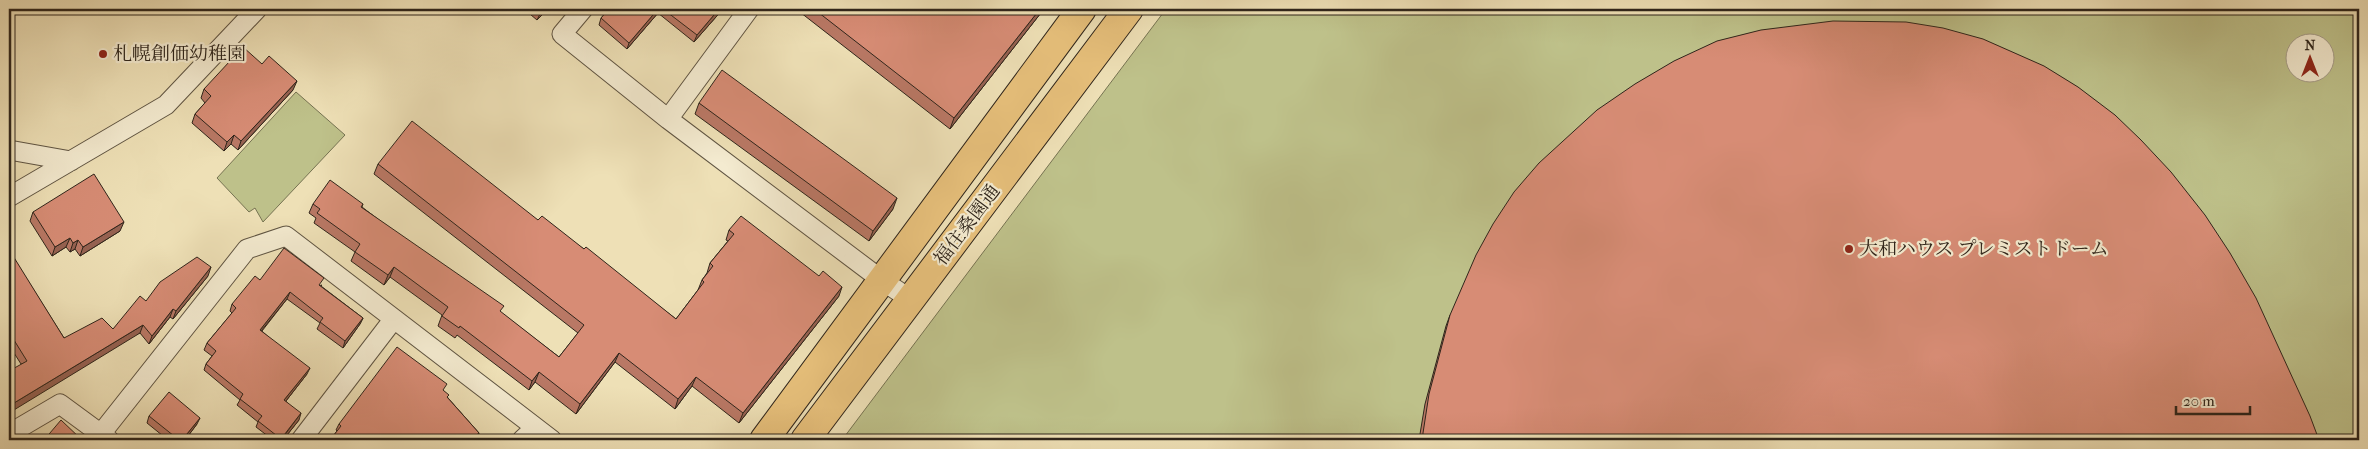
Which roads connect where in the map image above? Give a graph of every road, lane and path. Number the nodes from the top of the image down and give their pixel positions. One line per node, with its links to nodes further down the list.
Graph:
1 (583, 9): 6 (street)
2 (749, 9): 6 (street)
3 (1082, 9): 10 (main road, 福住桑園通)
4 (1129, 9): 11 (main road, 福住桑園通)
5 (251, 12): 8 (street)
6 (668, 119): 10 (street)
7 (9, 150): 8 (street)
8 (71, 161): 9 (street)
9 (9, 197)
10 (883, 281): 11 (street); 18 (main road, 福住桑園通)
11 (910, 299): 19 (main road, 福住桑園通)
12 (393, 320): 14 (street); 15 (street); 16 (street)
13 (9, 434): 15 (street)
14 (528, 434): 17 (street)
15 (102, 438)
16 (301, 440)
17 (552, 440)
18 (764, 440)
19 (805, 440)

